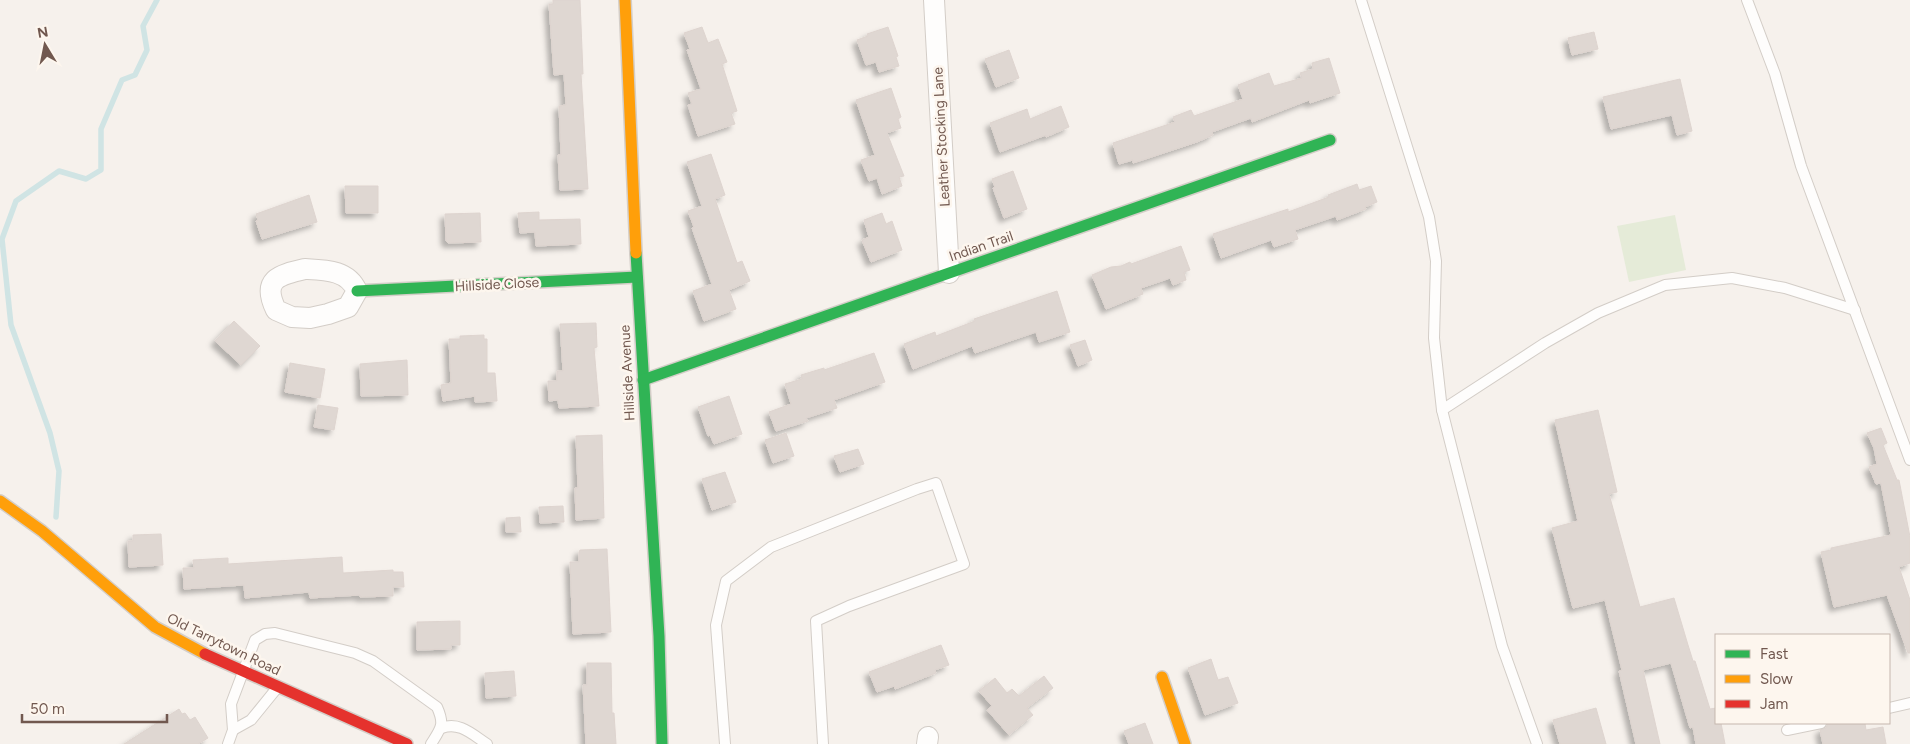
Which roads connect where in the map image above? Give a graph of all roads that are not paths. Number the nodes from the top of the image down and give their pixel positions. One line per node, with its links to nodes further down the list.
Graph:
1 (625, 0): 7 (street, Hillside Avenue)
2 (934, 0): 6 (street, Leather Stocking Lane)
3 (1361, 0): 11 (lane)
4 (1747, 0): 9 (lane)
5 (1330, 140): 6 (street, Indian Trail)
6 (949, 273): 10 (street, Indian Trail)
7 (637, 277): 8 (street, Hillside Close); 10 (street, Hillside Avenue)
8 (358, 291)
9 (1855, 310): 11 (lane); 12 (lane)
10 (643, 380): 27 (street, Hillside Avenue)
11 (1442, 410): 31 (lane)
12 (1910, 460)
13 (0, 501): 14 (street, Old Tarrytown Road)
14 (243, 670): 16 (street, Old Tarrytown Road); 20 (lane); 21 (lane)
15 (1162, 677): 30 (street)
16 (278, 687): 21 (lane); 24 (street, Old Tarrytown Road)
17 (1910, 703): 18 (lane)
18 (1890, 708)
19 (1816, 724): 22 (lane)
20 (442, 728): 25 (lane); 26 (lane)
21 (233, 730): 23 (lane)
22 (1787, 730)
23 (228, 744)
24 (407, 744)
25 (432, 744)
26 (487, 744)
27 (662, 744)
28 (725, 744): 29 (lane)
29 (823, 744)
30 (1185, 744)
31 (1537, 744)

